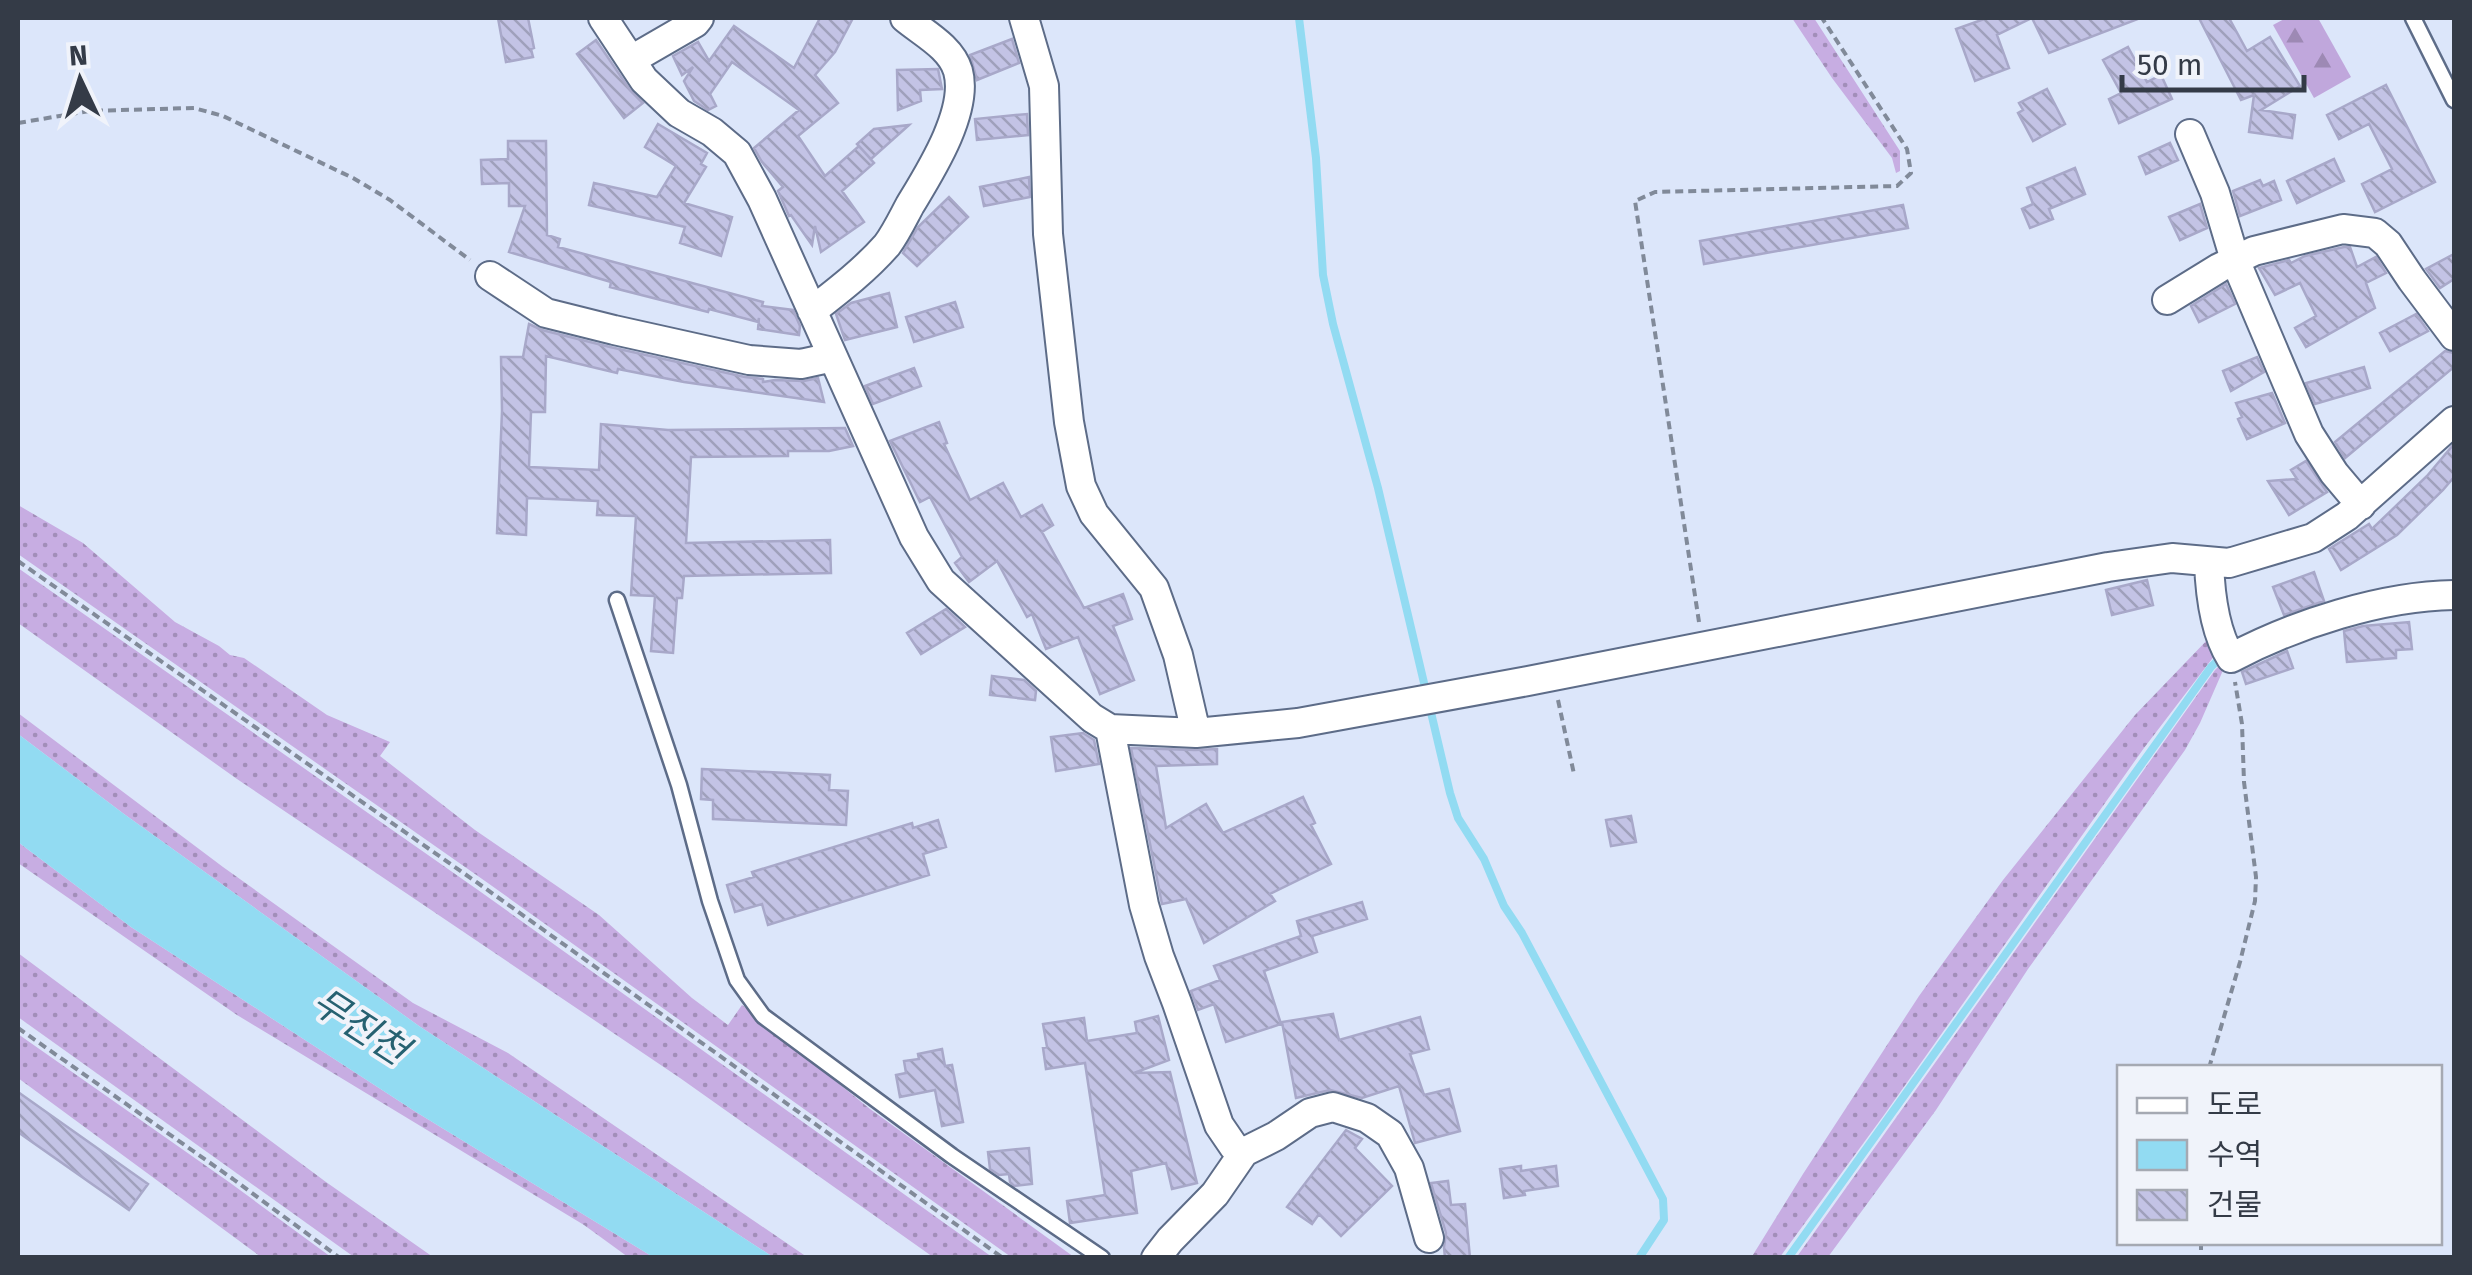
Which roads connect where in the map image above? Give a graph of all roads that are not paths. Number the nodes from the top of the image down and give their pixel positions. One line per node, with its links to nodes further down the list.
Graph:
1 (603, 18): 6 (street)
2 (699, 18): 6 (street)
3 (905, 18): 12 (street)
4 (1024, 18): 21 (street)
5 (2414, 18): 7 (lane)
6 (631, 60): 12 (street)
7 (2454, 100)
8 (2190, 134): 9 (street)
9 (2235, 260): 11 (street); 13 (street); 16 (street)
10 (490, 276): 14 (street)
11 (2166, 300)
12 (812, 310): 14 (street)
13 (2454, 336)
14 (832, 357): 20 (street)
15 (2454, 421): 16 (street)
16 (2360, 505): 17 (street)
17 (2209, 562): 18 (street); 21 (street)
18 (2454, 595)
19 (617, 600): 24 (lane)
20 (1110, 729): 21 (street); 22 (street)
21 (1196, 733)
22 (1244, 1152): 23 (street); 25 (street)
23 (1429, 1238)
24 (1102, 1258)
25 (1156, 1258)

